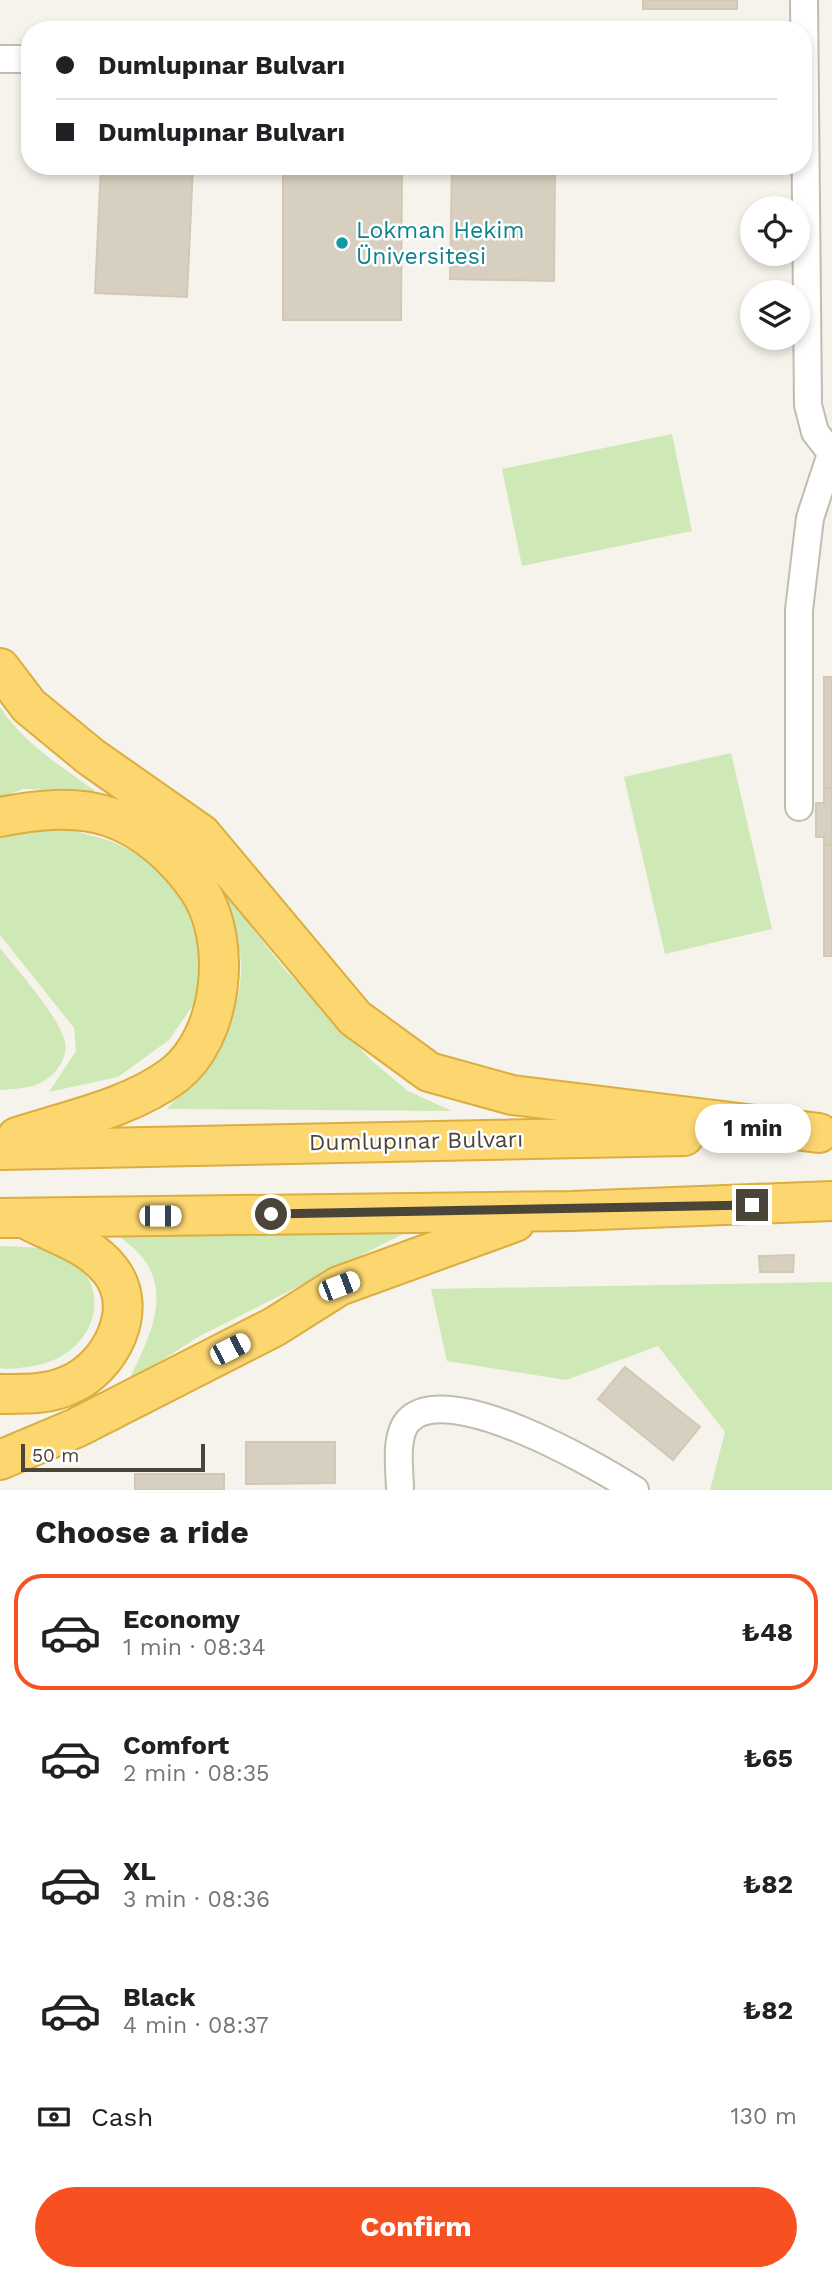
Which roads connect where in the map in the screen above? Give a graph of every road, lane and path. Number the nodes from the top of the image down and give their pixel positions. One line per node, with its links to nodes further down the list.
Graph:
1 (804, 0): 2 (street)
2 (804, 21)
3 (21, 59): 4 (street)
4 (0, 60)
5 (805, 175): 6 (street)
6 (832, 454): 8 (street)
7 (0, 668): 10 (highway)
8 (799, 807)
9 (0, 817): 11 (highway)
10 (826, 1133): 12 (highway, Dumlupınar Bulvarı)
11 (0, 1142)
12 (0, 1150)
13 (832, 1201): 14 (highway)
14 (547, 1211): 15 (highway); 17 (highway)
15 (11, 1217): 16 (highway)
16 (0, 1394)
17 (0, 1460)
18 (400, 1490): 19 (street)
19 (635, 1490)

